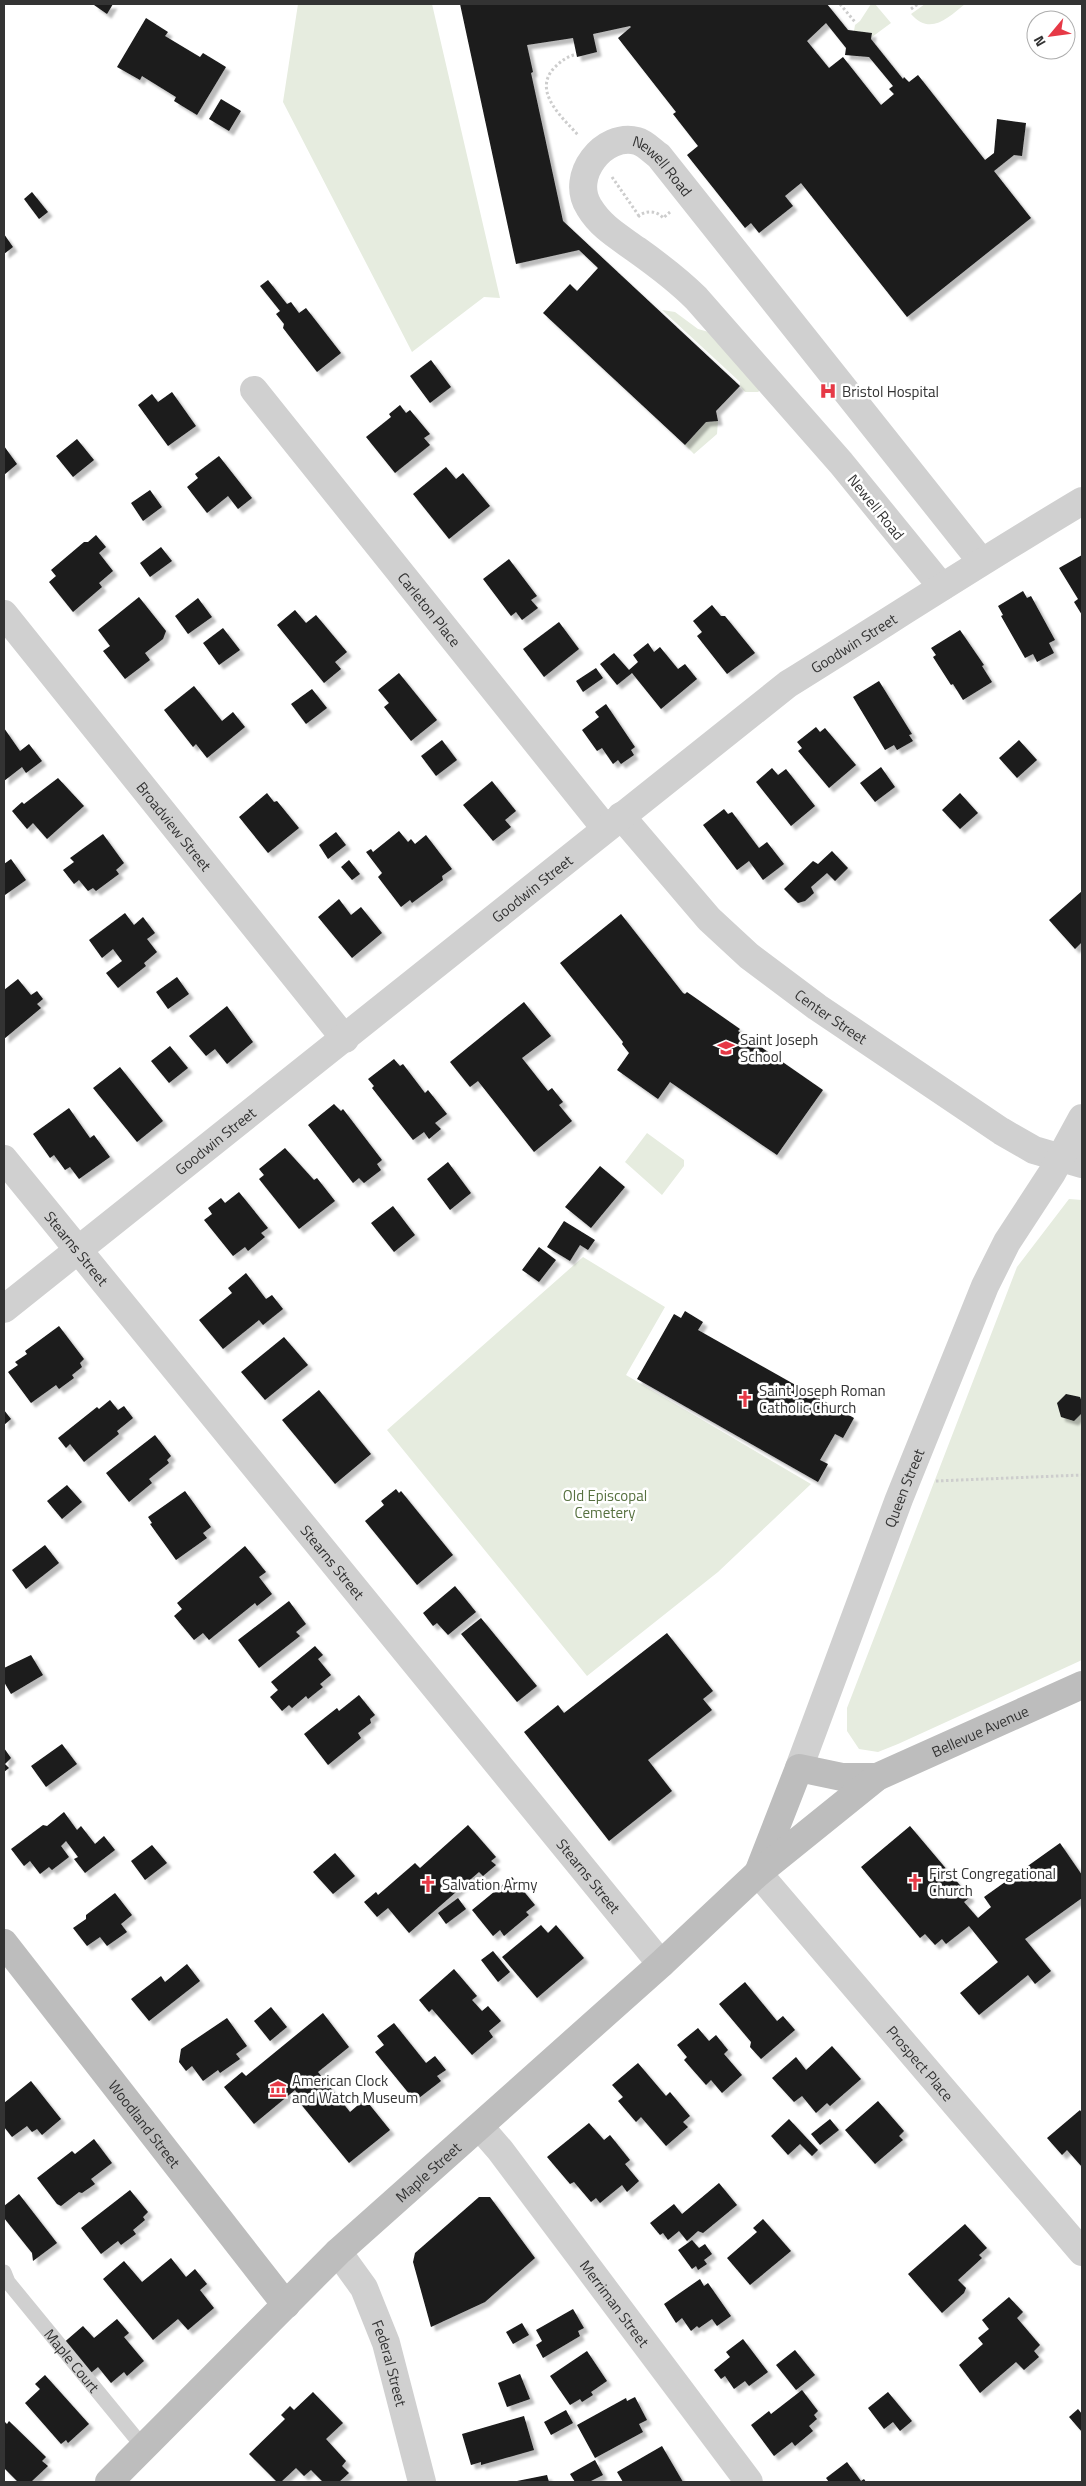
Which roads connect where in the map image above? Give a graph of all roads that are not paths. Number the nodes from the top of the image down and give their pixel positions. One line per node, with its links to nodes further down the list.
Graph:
1 (254, 390): 6 (street, Carleton Place)
2 (1082, 501): 3 (street, Goodwin Street)
3 (981, 561): 4 (street, Goodwin Street); 4 (street, Newell Road)
4 (942, 587): 6 (street, Goodwin Street)
5 (4, 614): 7 (street, Broadview Street)
6 (613, 822): 7 (street, Goodwin Street); 10 (street, Center Street)
7 (345, 1039): 11 (street, Goodwin Street)
8 (1082, 1118): 10 (street, Queen Street)
9 (4, 1159): 11 (street, Stearns Street)
10 (1071, 1161): 14 (street, Queen Street)
11 (79, 1250): 12 (street, Goodwin Street); 18 (street, Stearns Street)
12 (4, 1309)
13 (1082, 1684): 15 (street, Bellevue Avenue)
14 (799, 1768): 15 (street, Bellevue Avenue); 16 (street, Queen Street)
15 (877, 1777): 16 (street, Bellevue Avenue)
16 (758, 1874): 18 (street, Maple Street); 21 (street, Prospect Place)
17 (4, 1942): 23 (street, Woodland Street)
18 (661, 1964): 19 (street, Maple Street)
19 (480, 2127): 20 (street, Maple Street); 27 (street, Merriman Street)
20 (338, 2252): 23 (street, Maple Street); 26 (street, Federal Street)
21 (1082, 2252)
22 (4, 2272): 24 (lane, Maple Court)
23 (286, 2305): 24 (street, Maple Street)
24 (144, 2448): 25 (street, Maple Street)
25 (109, 2482)
26 (422, 2482)
27 (749, 2482)

